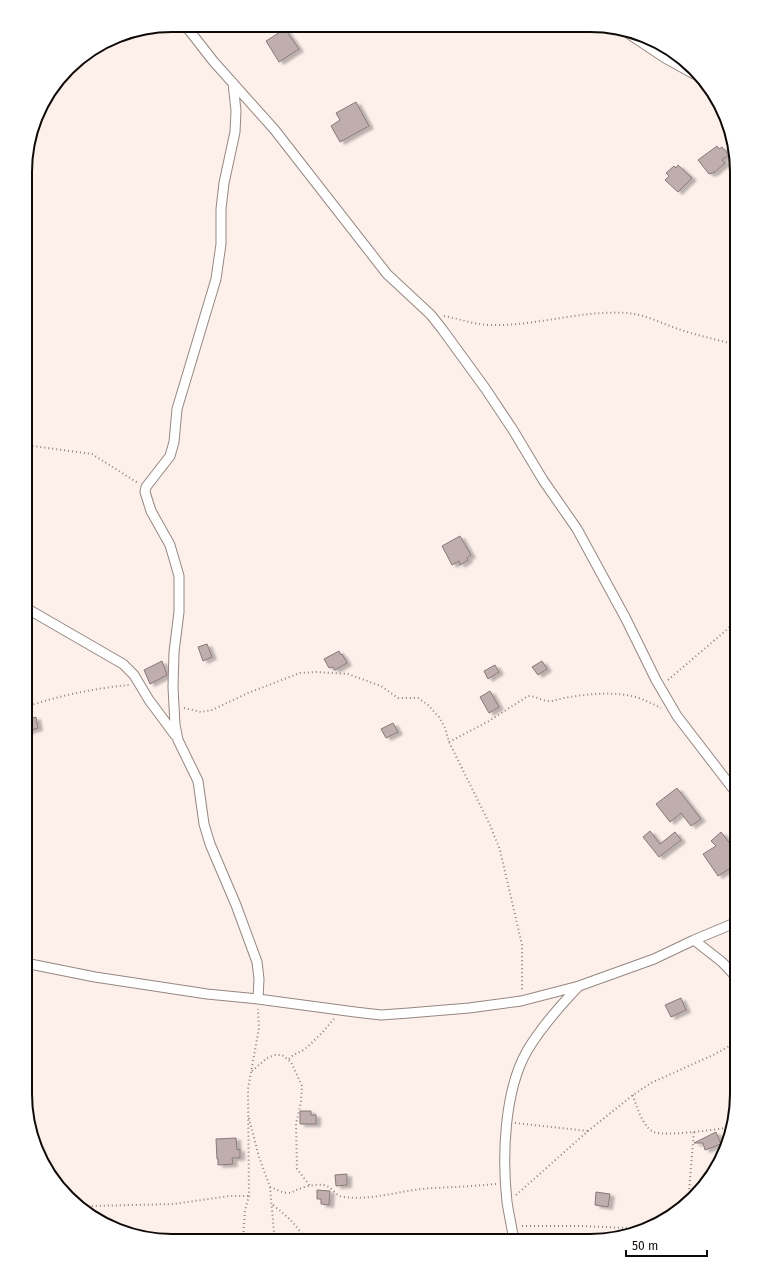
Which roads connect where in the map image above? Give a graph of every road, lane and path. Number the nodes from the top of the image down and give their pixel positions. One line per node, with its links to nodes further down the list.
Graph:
1 (190, 32): 4 (street)
2 (641, 42): 3 (street)
3 (683, 68)
4 (233, 83): 5 (street); 8 (street)
5 (431, 315): 6 (path); 12 (street)
6 (730, 343)
7 (32, 447): 8 (path)
8 (146, 487): 13 (street)
9 (32, 611): 11 (street)
10 (730, 627): 12 (path)
11 (140, 684): 14 (path); 16 (street)
12 (660, 688): 15 (street)
13 (174, 704): 16 (street); 17 (path)
14 (32, 705)
15 (677, 716): 17 (path); 18 (street)
16 (178, 740): 24 (street)
17 (448, 742): 25 (path)
18 (730, 786)
19 (730, 925): 20 (street)
20 (694, 940): 22 (street); 23 (street)
21 (32, 964): 24 (street)
22 (730, 971)
23 (579, 986): 25 (street); 32 (street)
24 (258, 999): 26 (street); 29 (path)
25 (521, 1001): 26 (street)
26 (341, 1011): 28 (path)
27 (730, 1046): 30 (path)
28 (289, 1059): 29 (path); 37 (path)
29 (251, 1071): 31 (path)
30 (632, 1095): 34 (path); 35 (path)
31 (248, 1115): 38 (path); 40 (path)
32 (506, 1122): 35 (path); 36 (street)
33 (725, 1129): 34 (path)
34 (694, 1131): 39 (path)
35 (588, 1132): 41 (path)
36 (506, 1181): 37 (path); 41 (street)
37 (310, 1186): 38 (path)
38 (270, 1187): 42 (path)
39 (689, 1192)
40 (249, 1196): 43 (path); 46 (path)
41 (507, 1202): 44 (street)
42 (273, 1205): 47 (path); 48 (path)
43 (89, 1206)
44 (512, 1227): 45 (path); 49 (street)
45 (629, 1228)
46 (243, 1234)
47 (275, 1234)
48 (302, 1234)
49 (513, 1234)

